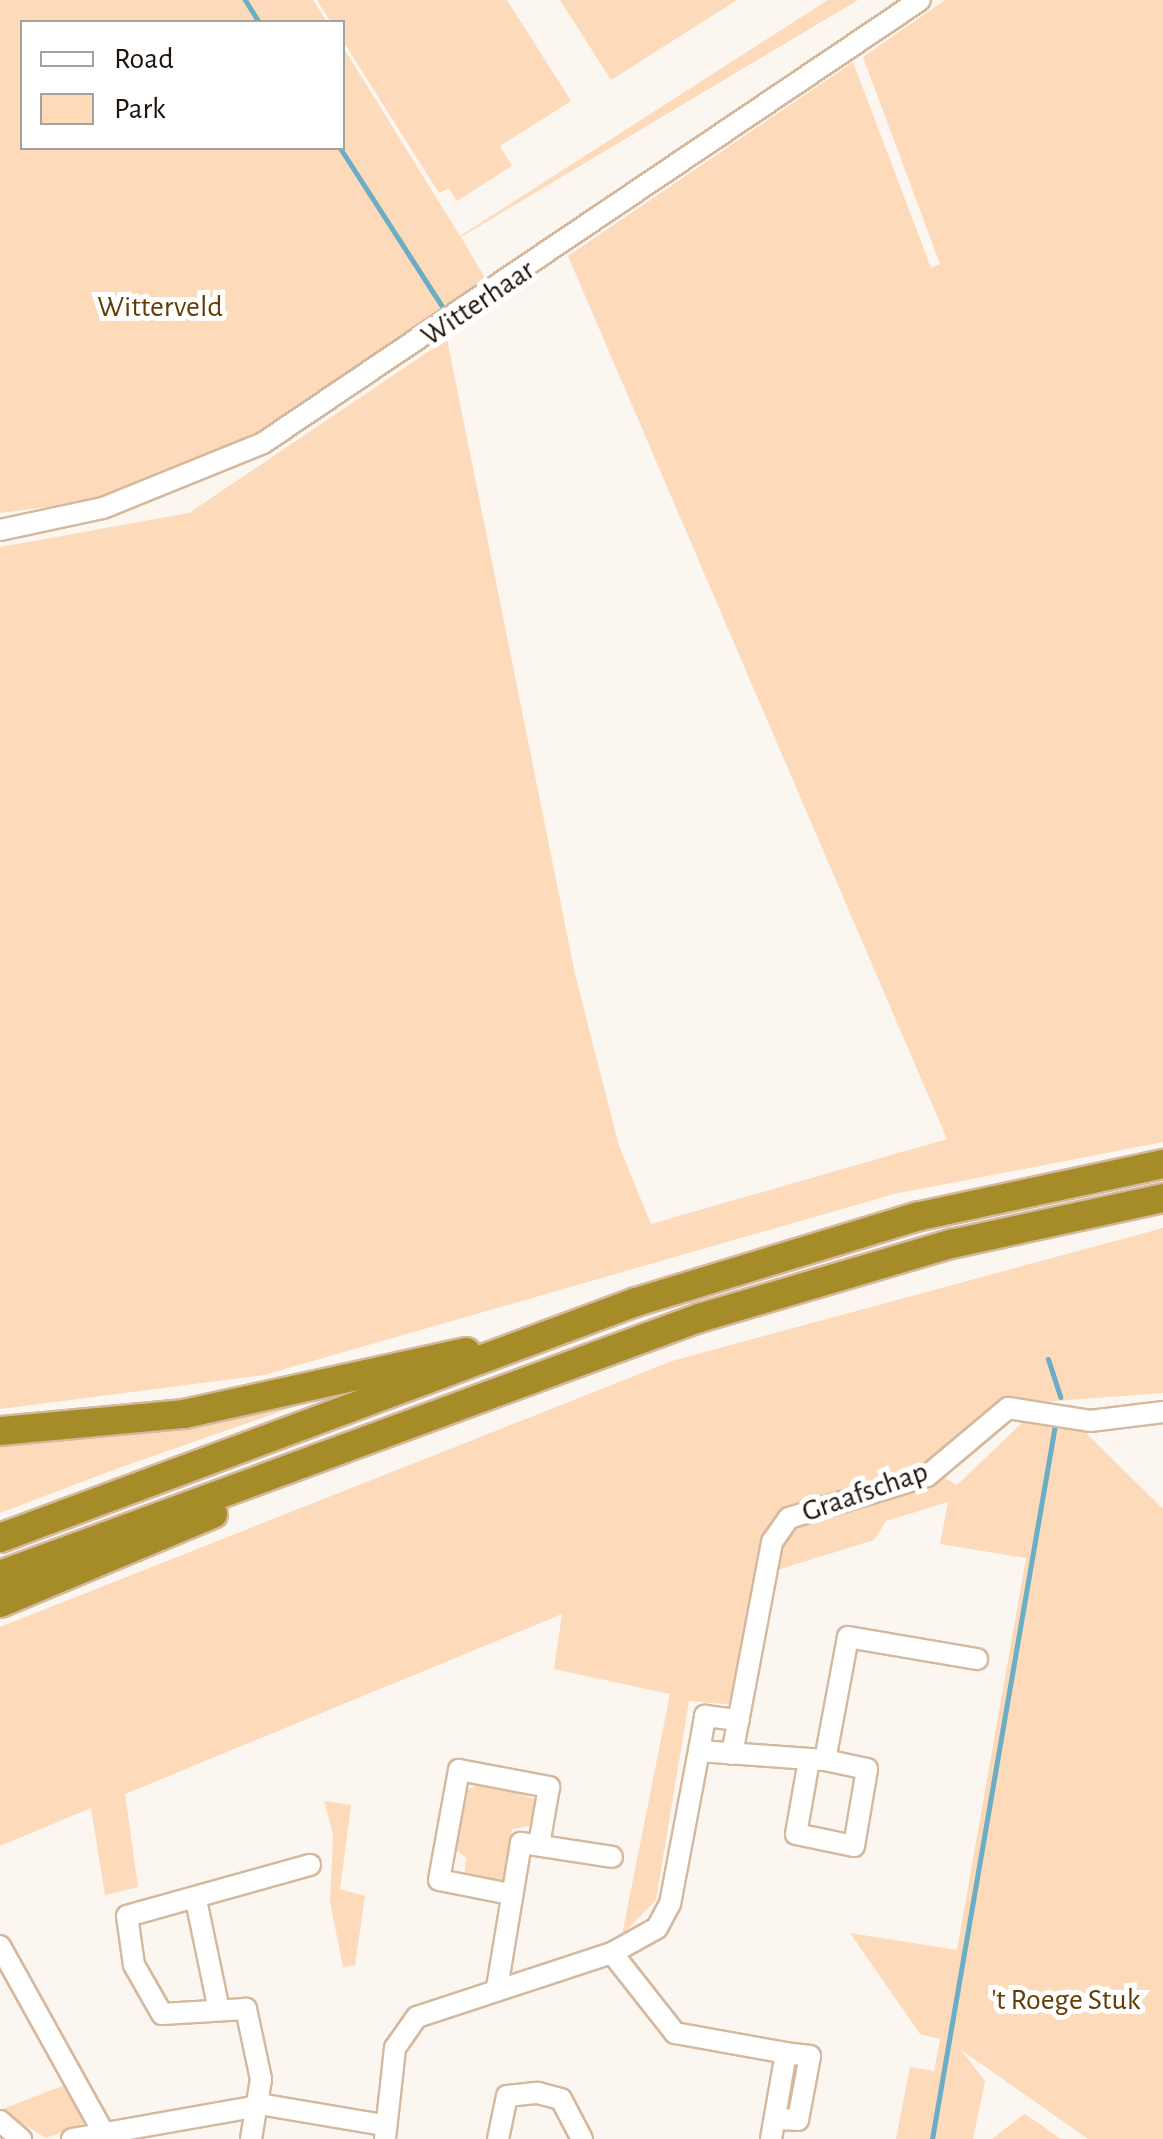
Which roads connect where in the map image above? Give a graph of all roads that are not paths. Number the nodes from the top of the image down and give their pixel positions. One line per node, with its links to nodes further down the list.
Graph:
1 (920, 0): 2 (street, Witterhaar)
2 (0, 530)
3 (1163, 1164): 5 (highway)
4 (1163, 1198): 7 (highway)
5 (514, 1346): 8 (highway); 9 (highway)
6 (1163, 1412): 13 (street, Graafschap)
7 (428, 1415): 10 (highway); 11 (highway)
8 (0, 1432)
9 (0, 1538)
10 (0, 1576)
11 (0, 1604)
12 (977, 1660): 15 (street)
13 (739, 1720): 14 (street); 15 (street, Graafschap)
14 (698, 1751): 15 (street); 22 (street)
15 (732, 1754)
16 (539, 1844): 17 (street); 19 (street); 19 (street)
17 (612, 1857)
18 (310, 1865): 20 (street)
19 (510, 1894): 23 (street)
20 (196, 1900): 24 (street); 24 (street)
21 (0, 1946): 28 (street)
22 (612, 1952): 23 (street); 27 (street)
23 (497, 1988): 29 (street)
24 (218, 2004): 25 (street)
25 (258, 2106): 28 (street); 29 (street); 32 (street)
26 (0, 2121): 30 (street)
27 (772, 2129)
28 (102, 2130): 31 (street)
29 (384, 2132)
30 (22, 2139)
31 (72, 2139)
32 (251, 2139)
33 (498, 2139): 34 (street)
34 (582, 2139)

